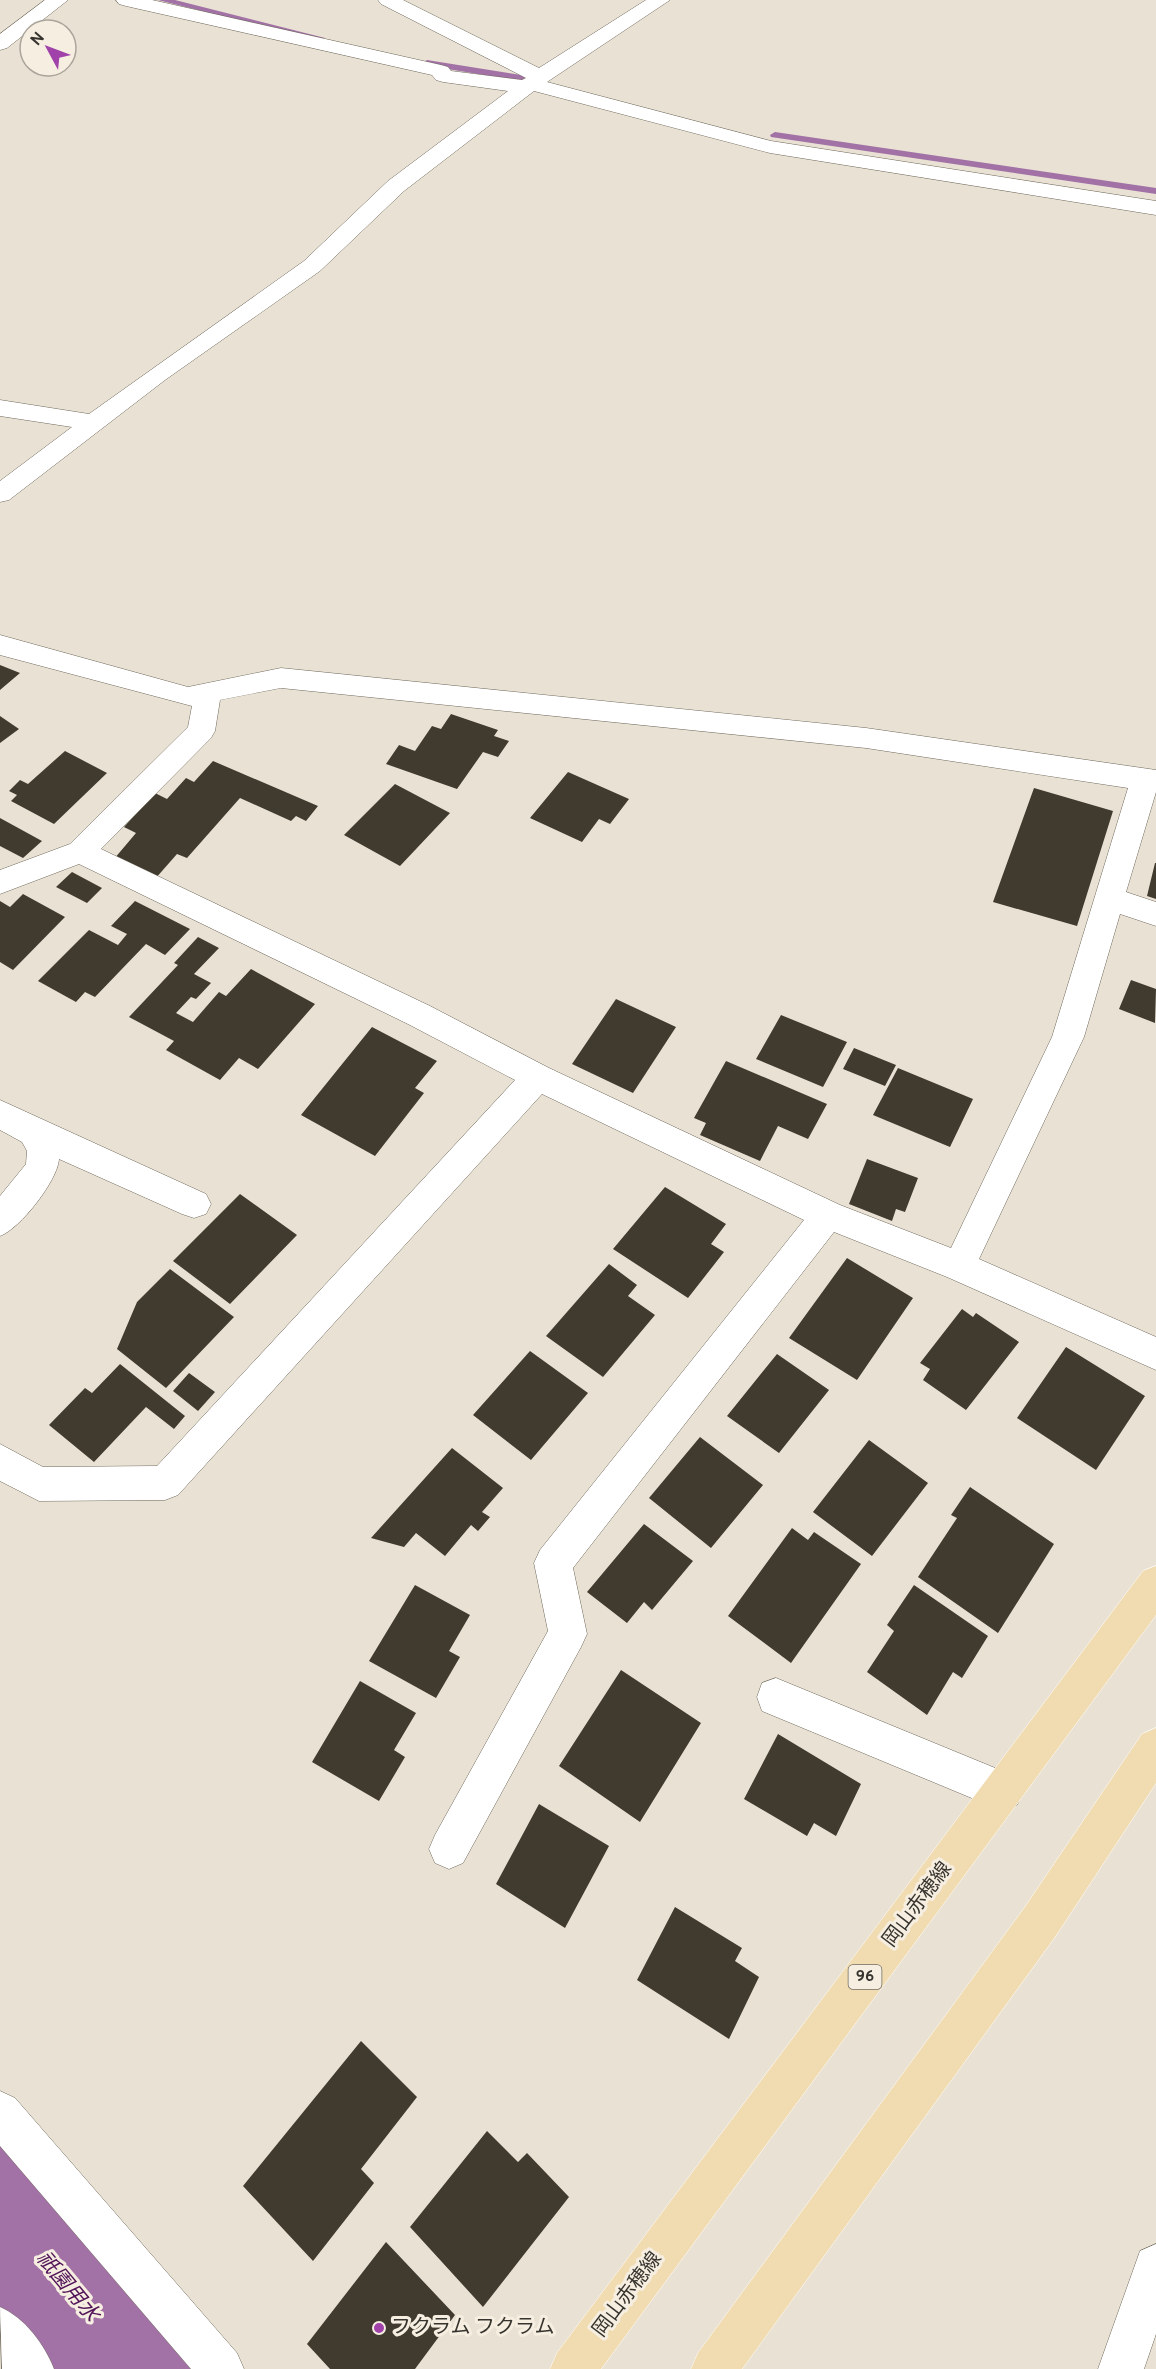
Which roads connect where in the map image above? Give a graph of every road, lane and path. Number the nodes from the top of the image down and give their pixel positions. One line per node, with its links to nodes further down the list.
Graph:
1 (58, 0): 5 (street)
2 (126, 0): 6 (street)
3 (388, 0): 6 (street)
4 (660, 0): 6 (street)
5 (0, 44)
6 (533, 83): 7 (street); 9 (street)
7 (1156, 208)
8 (0, 408): 9 (street)
9 (94, 423): 10 (street)
10 (0, 494)
11 (0, 645): 12 (street)
12 (208, 693): 13 (street); 14 (street)
13 (1151, 780): 16 (street)
14 (80, 852): 15 (street); 18 (street)
15 (0, 882)
16 (1109, 898): 17 (street); 24 (street)
17 (1156, 914)
18 (538, 1077): 22 (street); 26 (street)
19 (0, 1114): 20 (street)
20 (33, 1132): 21 (street); 23 (street)
21 (194, 1204)
22 (828, 1215): 24 (street); 31 (street)
23 (0, 1221)
24 (959, 1266): 25 (street)
25 (1156, 1354)
26 (0, 1461)
27 (1156, 1584): 30 (main road, 岡山赤穂線 / 96)
28 (776, 1697): 30 (street)
29 (1156, 1748): 38 (main road)
30 (1003, 1791): 37 (main road, 岡山赤穂線 / 96)
31 (449, 1849)
32 (0, 2113): 36 (street)
33 (1156, 2267): 39 (street)
34 (0, 2330): 35 (street)
35 (31, 2369)
36 (221, 2369)
37 (573, 2369)
38 (714, 2369)
39 (1122, 2369)

